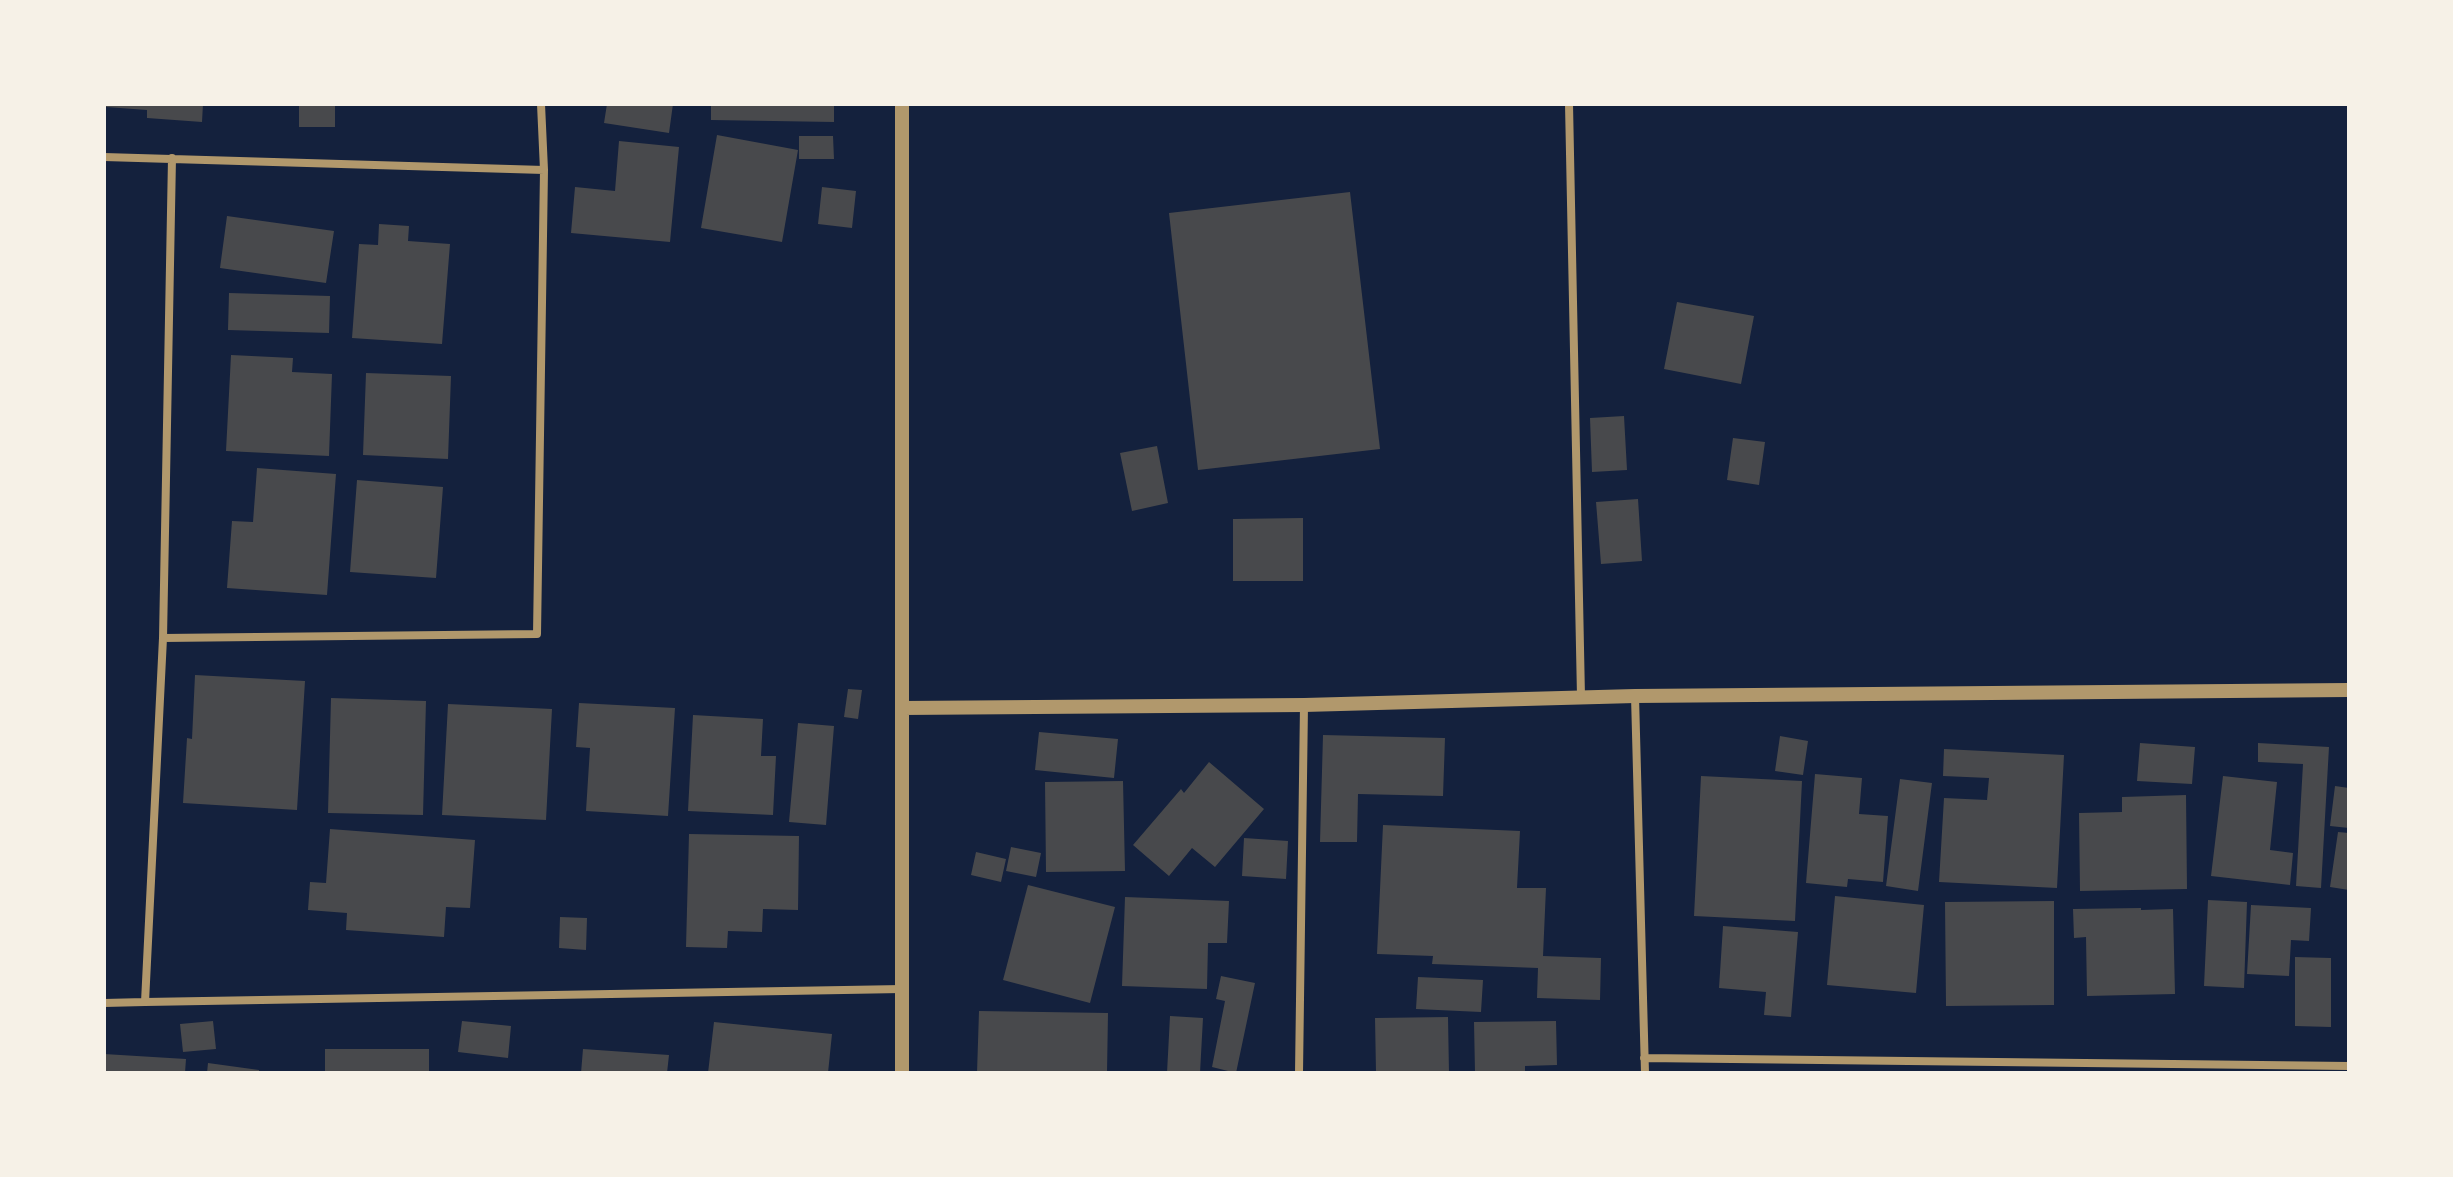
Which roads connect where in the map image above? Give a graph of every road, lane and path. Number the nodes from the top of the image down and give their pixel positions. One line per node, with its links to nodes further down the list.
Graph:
1 (541, 104): 6 (street)
2 (902, 104): 12 (street)
3 (1569, 104): 10 (street)
4 (104, 157): 5 (street)
5 (172, 158): 6 (street); 7 (street)
6 (544, 170): 7 (street)
7 (163, 638): 14 (street)
8 (2349, 690): 9 (street)
9 (1635, 696): 10 (street); 16 (street)
10 (1581, 697): 11 (street)
11 (1304, 705): 12 (street); 19 (street)
12 (902, 708): 13 (street)
13 (902, 989): 14 (street); 18 (street)
14 (145, 1002): 15 (street)
15 (104, 1003)
16 (1644, 1058): 17 (street); 20 (street)
17 (2349, 1066)
18 (902, 1073)
19 (1299, 1073)
20 (1645, 1073)

